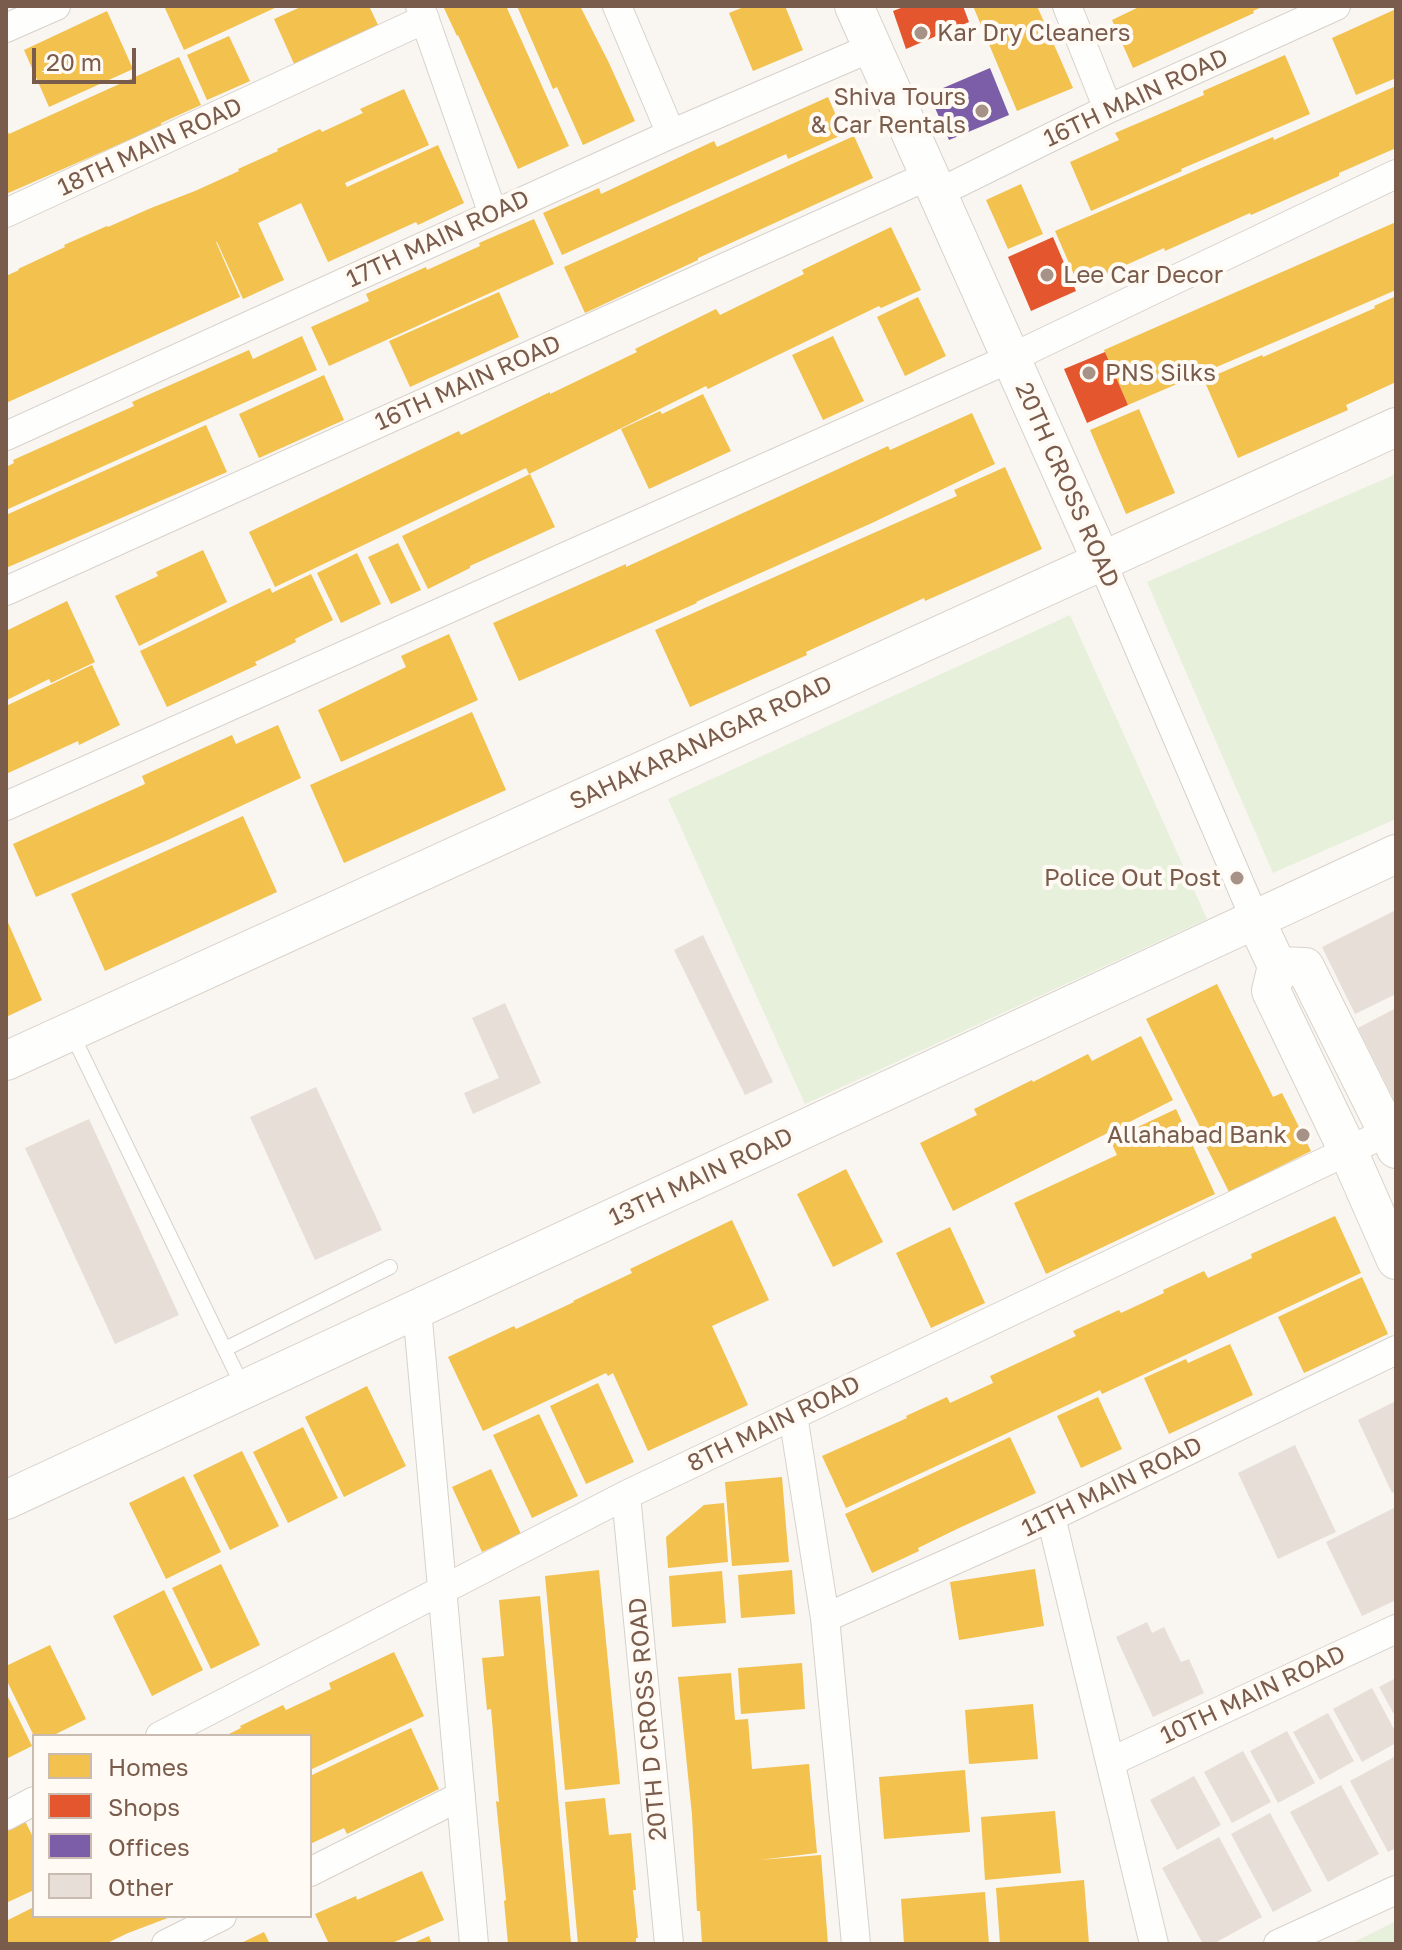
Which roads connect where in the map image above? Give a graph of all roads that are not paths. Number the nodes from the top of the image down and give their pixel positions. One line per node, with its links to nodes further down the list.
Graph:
1 (56, 6): 7 (street)
2 (617, 6): 10 (street)
3 (854, 6): 8 (street, 20TH CROSS ROAD)
4 (1067, 6): 9 (street)
5 (1336, 6): 9 (street, 16TH MAIN ROAD)
6 (422, 13): 13 (street, 18TH MAIN ROAD); 14 (street)
7 (6, 28)
8 (873, 47): 10 (street, 17TH MAIN ROAD); 12 (street, 20TH CROSS ROAD)
9 (1108, 109): 12 (street, 16TH MAIN ROAD)
10 (671, 134): 14 (street, 17TH MAIN ROAD)
11 (1389, 177): 15 (street)
12 (934, 184): 15 (street, 20TH CROSS ROAD); 19 (street, 16TH MAIN ROAD)
13 (6, 213)
14 (493, 214): 17 (street, 17TH MAIN ROAD)
15 (1011, 358): 18 (street, 20TH CROSS ROAD); 20 (street)
16 (1396, 427): 18 (street, SAHAKARANAGAR ROAD)
17 (6, 436)
18 (1101, 560): 22 (street, 20TH CROSS ROAD); 24 (street, SAHAKARANAGAR ROAD)
19 (6, 591)
20 (6, 806)
21 (1396, 854): 22 (street, 13TH MAIN ROAD)
22 (1255, 919): 23 (street, 20TH CROSS ROAD); 30 (street, 13TH MAIN ROAD)
23 (1277, 966): 26 (street); 27 (street, 20TH CROSS ROAD)
24 (71, 1031): 25 (street, SAHAKARANAGAR ROAD); 31 (lane)
25 (6, 1061)
26 (1393, 1136): 27 (street, 8TH MAIN ROAD)
27 (1348, 1151): 28 (street, 20TH CROSS ROAD); 34 (street, 8TH MAIN ROAD)
28 (1396, 1260)
29 (390, 1267): 31 (lane)
30 (417, 1309): 33 (street, 13TH MAIN ROAD); 38 (street)
31 (225, 1349): 33 (lane)
32 (1396, 1350): 37 (street, 11TH MAIN ROAD)
33 (244, 1389): 36 (street, 13TH MAIN ROAD)
34 (793, 1415): 35 (street, 8TH MAIN ROAD); 39 (street)
35 (626, 1495): 38 (street, 8TH MAIN ROAD); 51 (street, 20TH D CROSS ROAD)
36 (6, 1500)
37 (1051, 1517): 39 (street, 11TH MAIN ROAD); 42 (street)
38 (441, 1591): 41 (street, 8TH MAIN ROAD); 43 (street)
39 (825, 1618): 52 (street)
40 (1396, 1629): 42 (street, 10TH MAIN ROAD)
41 (164, 1734)
42 (1110, 1762): 53 (street)
43 (461, 1796): 46 (street); 50 (street)
44 (32, 1802): 45 (street)
45 (6, 1816)
46 (312, 1871)
47 (1396, 1890): 54 (street)
48 (218, 1918): 49 (street)
49 (166, 1944)
50 (474, 1944)
51 (669, 1944)
52 (856, 1944)
53 (1154, 1944)
54 (1278, 1944)

